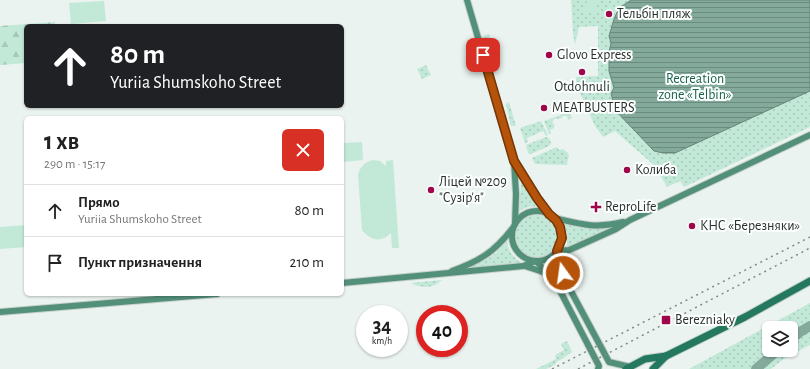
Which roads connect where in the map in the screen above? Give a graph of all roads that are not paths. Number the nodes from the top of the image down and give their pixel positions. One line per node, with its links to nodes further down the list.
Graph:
1 (467, 0): 3 (street)
2 (810, 135): 5 (street)
3 (514, 161): 4 (street); 6 (street)
4 (551, 216): 5 (street); 6 (street); 8 (street)
5 (630, 220): 7 (street)
6 (514, 226): 9 (street); 12 (street)
7 (569, 250): 8 (street); 11 (street)
8 (557, 251): 9 (street); 11 (street)
9 (536, 261): 10 (street); 13 (street)
10 (523, 266): 12 (street); 13 (street)
11 (563, 273): 19 (street)
12 (441, 274): 15 (street)
13 (551, 276): 20 (street)
14 (810, 281): 18 (main road)
15 (344, 283)
16 (193, 296): 17 (street)
17 (0, 312)
18 (666, 356): 19 (main road); 21 (main road)
19 (628, 368)
20 (598, 369)
21 (654, 369)

